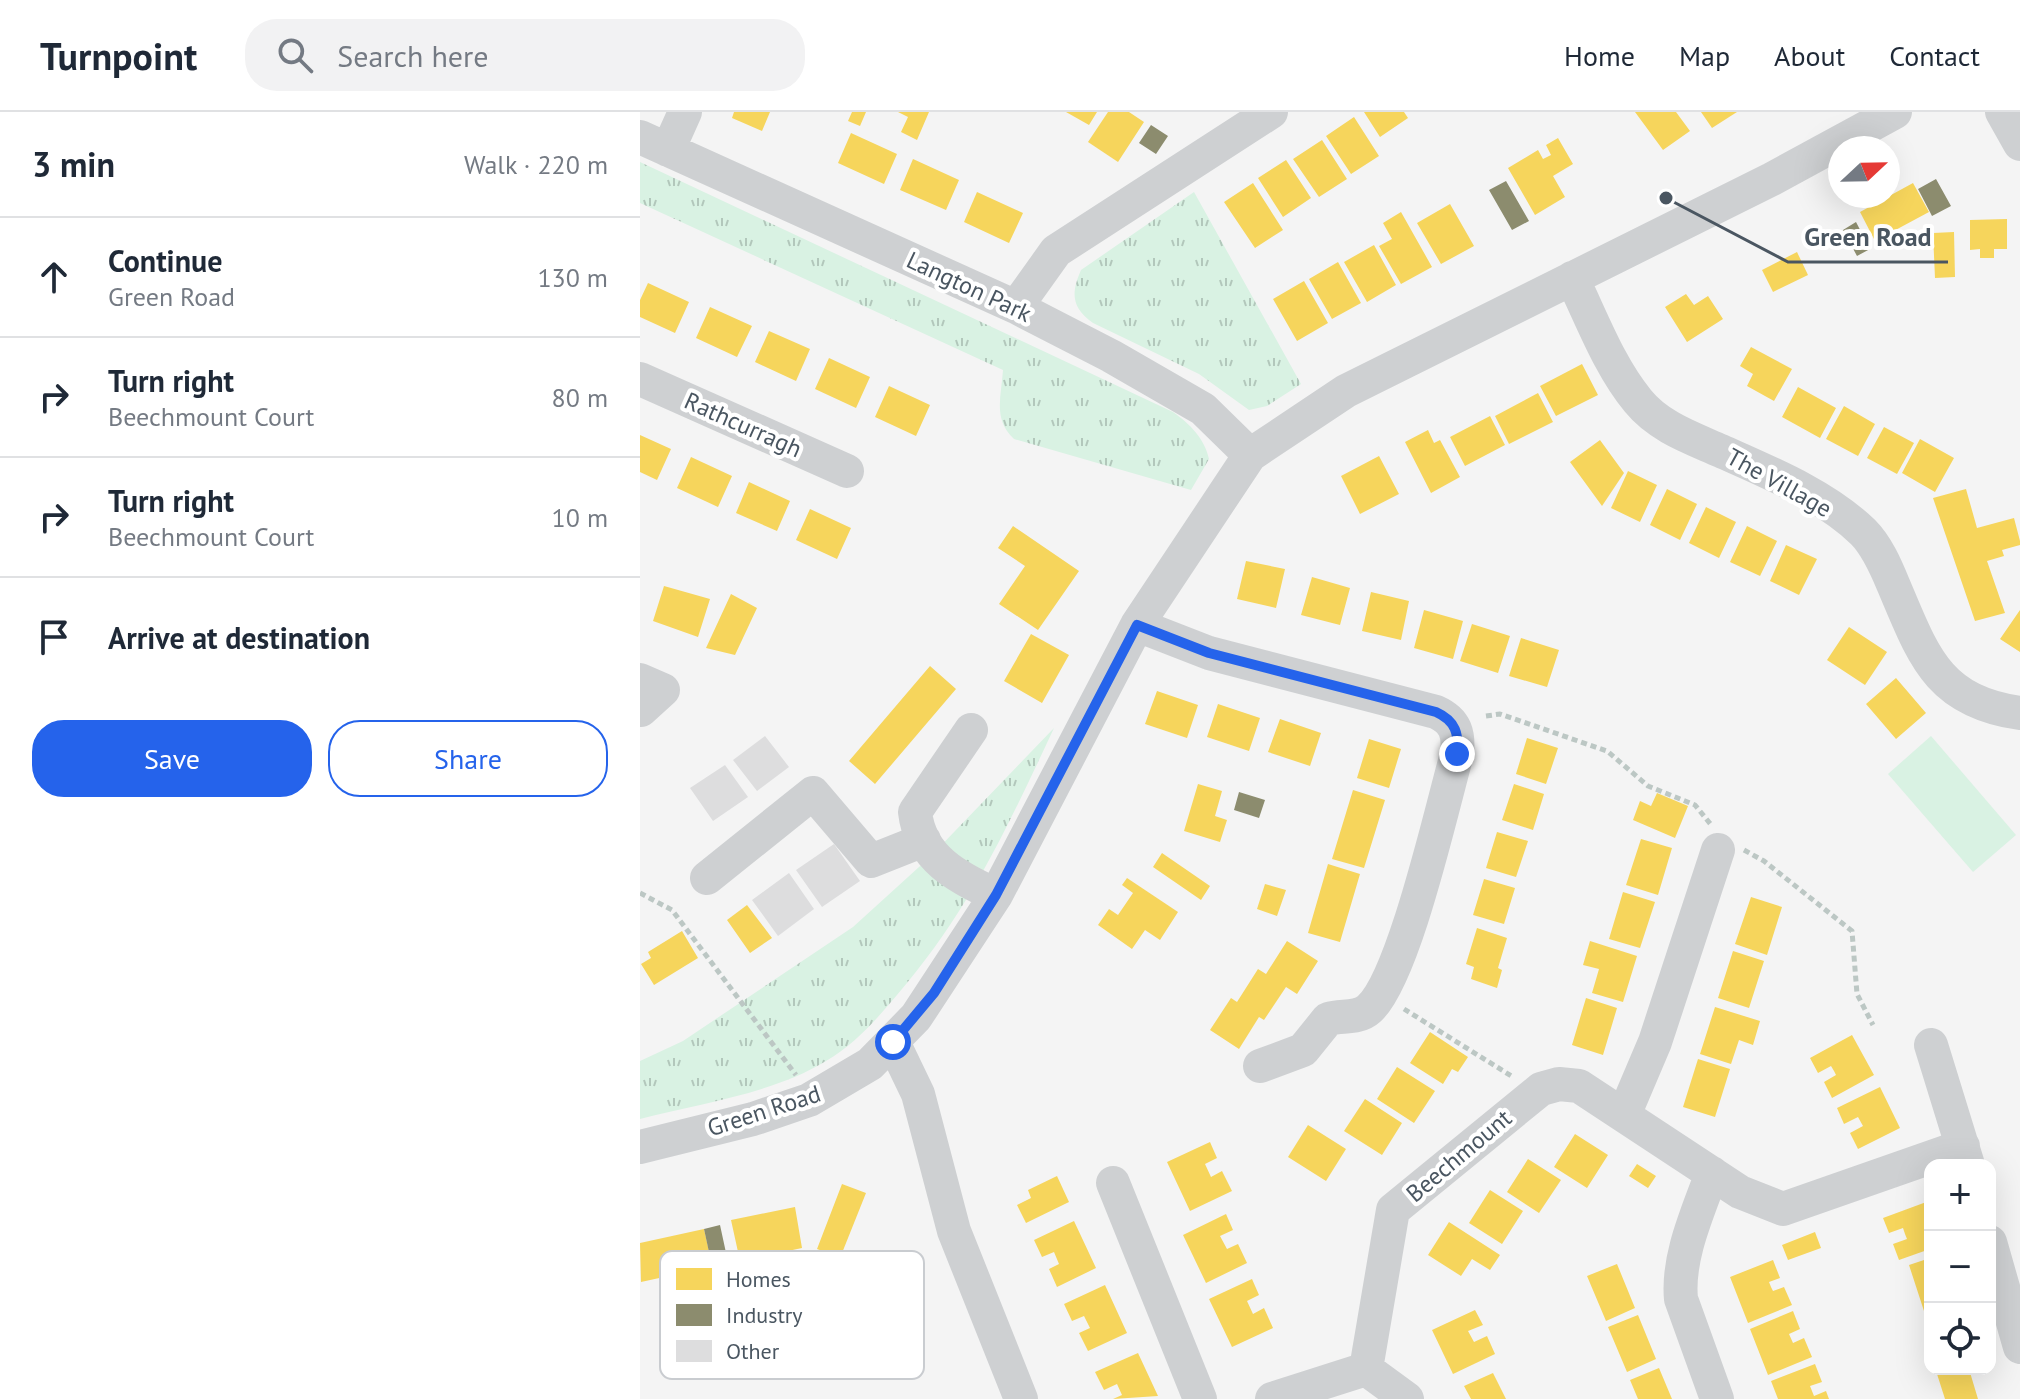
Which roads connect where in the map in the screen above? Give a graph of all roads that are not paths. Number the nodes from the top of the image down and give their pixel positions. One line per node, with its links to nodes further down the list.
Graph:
1 (685, 112): 6 (street, Langton Park)
2 (1271, 112): 5 (street)
3 (1895, 112): 8 (street, Green Road)
4 (2002, 112): 7 (street)
5 (1233, 122): 9 (street)
6 (654, 144): 9 (street, Langton Park)
7 (2020, 144)
8 (1572, 278): 11 (street, Green Road); 16 (street, The Village)
9 (1016, 307): 11 (street, Langton Park)
10 (640, 379): 12 (street, Rathcurragh)
11 (1250, 455): 13 (street, Green Road)
12 (847, 471)
13 (1137, 625): 21 (street, Green Road); 24 (street)
14 (640, 680): 15 (street)
15 (641, 710)
16 (2020, 713)
17 (971, 730): 18 (street)
18 (924, 840): 20 (street); 21 (street)
19 (1722, 866): 25 (street)
20 (707, 878)
21 (996, 895): 22 (street, Green Road)
22 (893, 1042): 26 (street, Green Road); 33 (street)
23 (1931, 1045): 27 (street, Beechmount)
24 (1260, 1066)
25 (1624, 1115): 28 (street, Beechmount); 32 (street, Beechmount)
26 (640, 1147)
27 (1965, 1156): 28 (street, Beechmount)
28 (1712, 1173): 37 (street)
29 (1113, 1183): 34 (street)
30 (1996, 1263): 31 (street)
31 (2020, 1347)
32 (1366, 1369): 35 (street); 36 (street)
33 (1021, 1399)
34 (1200, 1399)
35 (1272, 1399)
36 (1407, 1399)
37 (1717, 1399)

